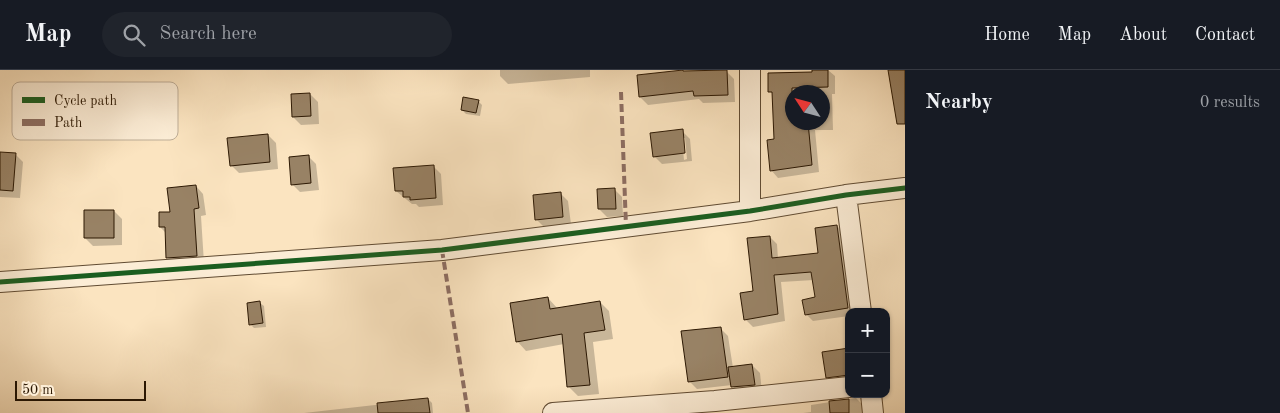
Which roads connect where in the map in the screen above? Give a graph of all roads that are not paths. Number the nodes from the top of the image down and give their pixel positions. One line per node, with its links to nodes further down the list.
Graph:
1 (750, 70): 4 (street)
2 (905, 188): 3 (street)
3 (846, 194): 4 (street); 6 (street)
4 (750, 211): 5 (street)
5 (0, 282)
6 (860, 308)
7 (845, 387): 9 (street)
8 (871, 398): 10 (street)
9 (553, 413)
10 (873, 413)

